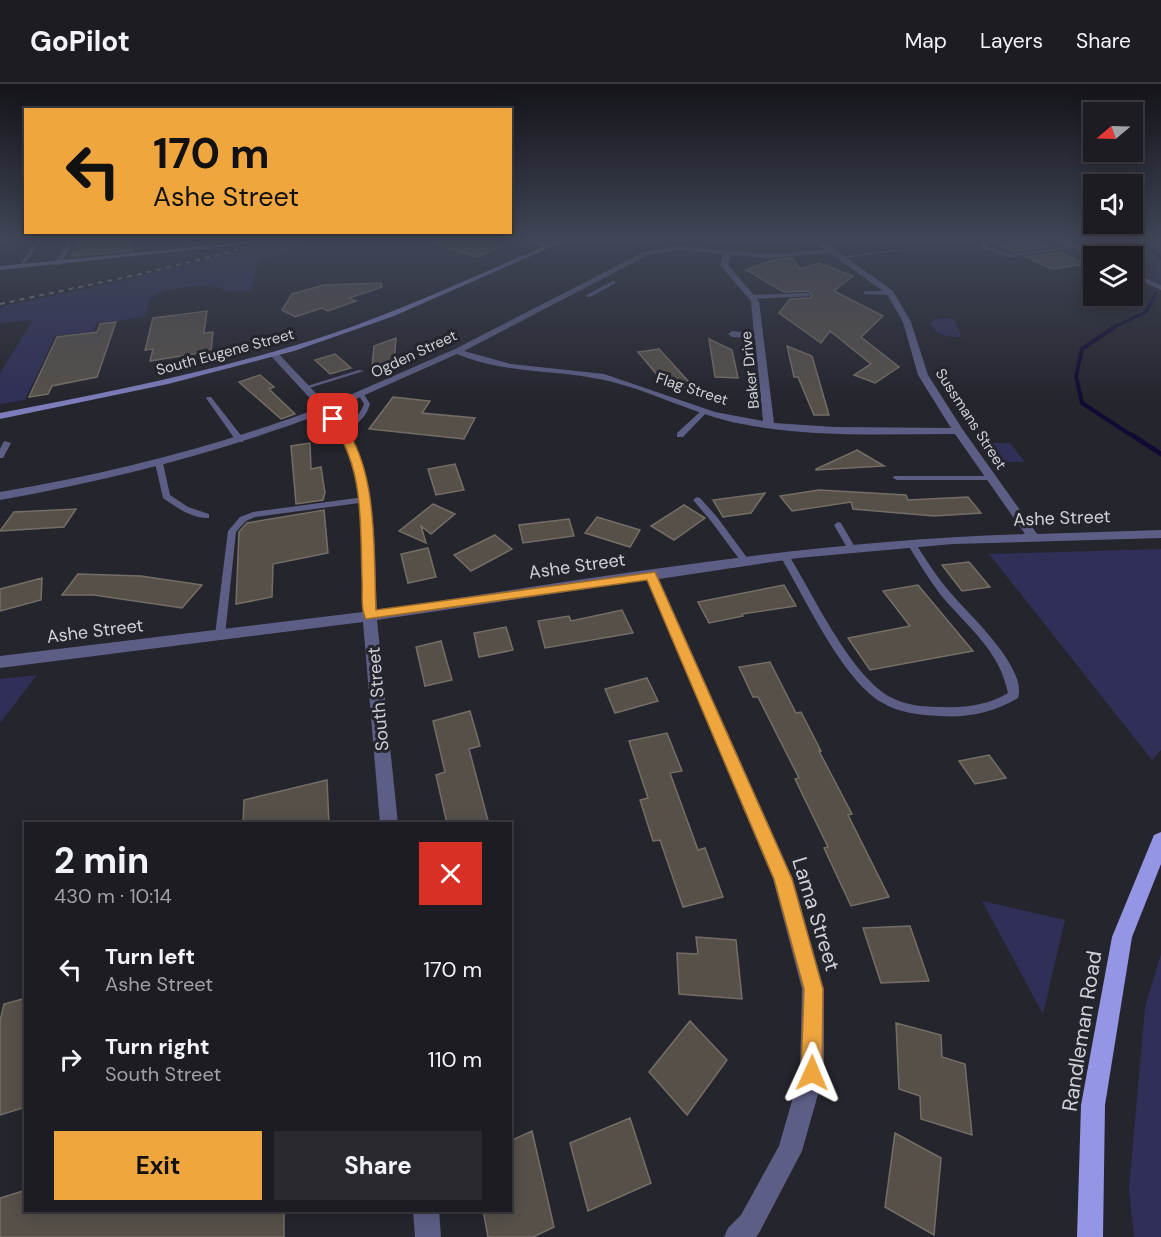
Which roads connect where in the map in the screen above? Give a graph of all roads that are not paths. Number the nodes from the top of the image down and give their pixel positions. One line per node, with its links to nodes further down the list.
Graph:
1 (889, 293): 22 (street, Sussmans Street)
2 (440, 294): 12 (main road, South Eugene Street)
3 (567, 294): 11 (street, Ogden Street)
4 (592, 294): 7 (lane)
5 (749, 294): 8 (street, Baker Drive)
6 (808, 295): 8 (lane)
7 (588, 296)
8 (752, 297): 10 (street, Baker Drive)
9 (732, 334): 10 (street)
10 (760, 336): 20 (street, Baker Drive)
11 (456, 351): 15 (street, Ogden Street); 18 (street, Flag Street)
12 (274, 354): 14 (street, South Street); 19 (main road, South Eugene Street)
13 (361, 371): 14 (lane)
14 (304, 388): 17 (street, South Street)
15 (361, 394): 17 (street, Ogden Street); 21 (lane)
16 (209, 399): 24 (lane)
17 (324, 411): 21 (street, South Street); 24 (street, Ogden Street)
18 (704, 411): 20 (street, Flag Street); 23 (lane)
19 (0, 416)
20 (769, 425): 22 (street, Flag Street)
21 (342, 428): 31 (street, South Street)
22 (958, 431): 29 (street, Sussmans Street)
23 (680, 435)
24 (240, 440): 27 (street, Ogden Street)
25 (7, 443): 26 (lane)
26 (0, 456)
27 (159, 463): 30 (street, Ogden Street); 33 (lane)
28 (897, 477): 29 (lane)
29 (991, 478): 36 (street, Sussmans Street)
30 (0, 496)
31 (364, 500): 42 (street, South Street); 43 (lane)
32 (697, 500): 40 (lane)
33 (206, 516)
34 (838, 525): 38 (lane)
35 (1161, 534): 36 (street, Ashe Street)
36 (1034, 538): 37 (street, Ashe Street)
37 (911, 543): 38 (street, Ashe Street); 39 (lane)
38 (852, 549): 39 (street, Ashe Street)
39 (785, 556): 40 (street, Ashe Street)
40 (745, 561): 41 (street, Ashe Street)
41 (651, 575): 42 (street, Ashe Street); 49 (street, Lama Street)
42 (370, 616): 43 (street, Ashe Street); 45 (street, South Street)
43 (220, 635): 44 (street, Ashe Street)
44 (0, 662)
45 (389, 822)
46 (1161, 841): 50 (main road, Randleman Road)
47 (426, 1212): 48 (street)
48 (428, 1237)
49 (737, 1237)
50 (1090, 1237)

